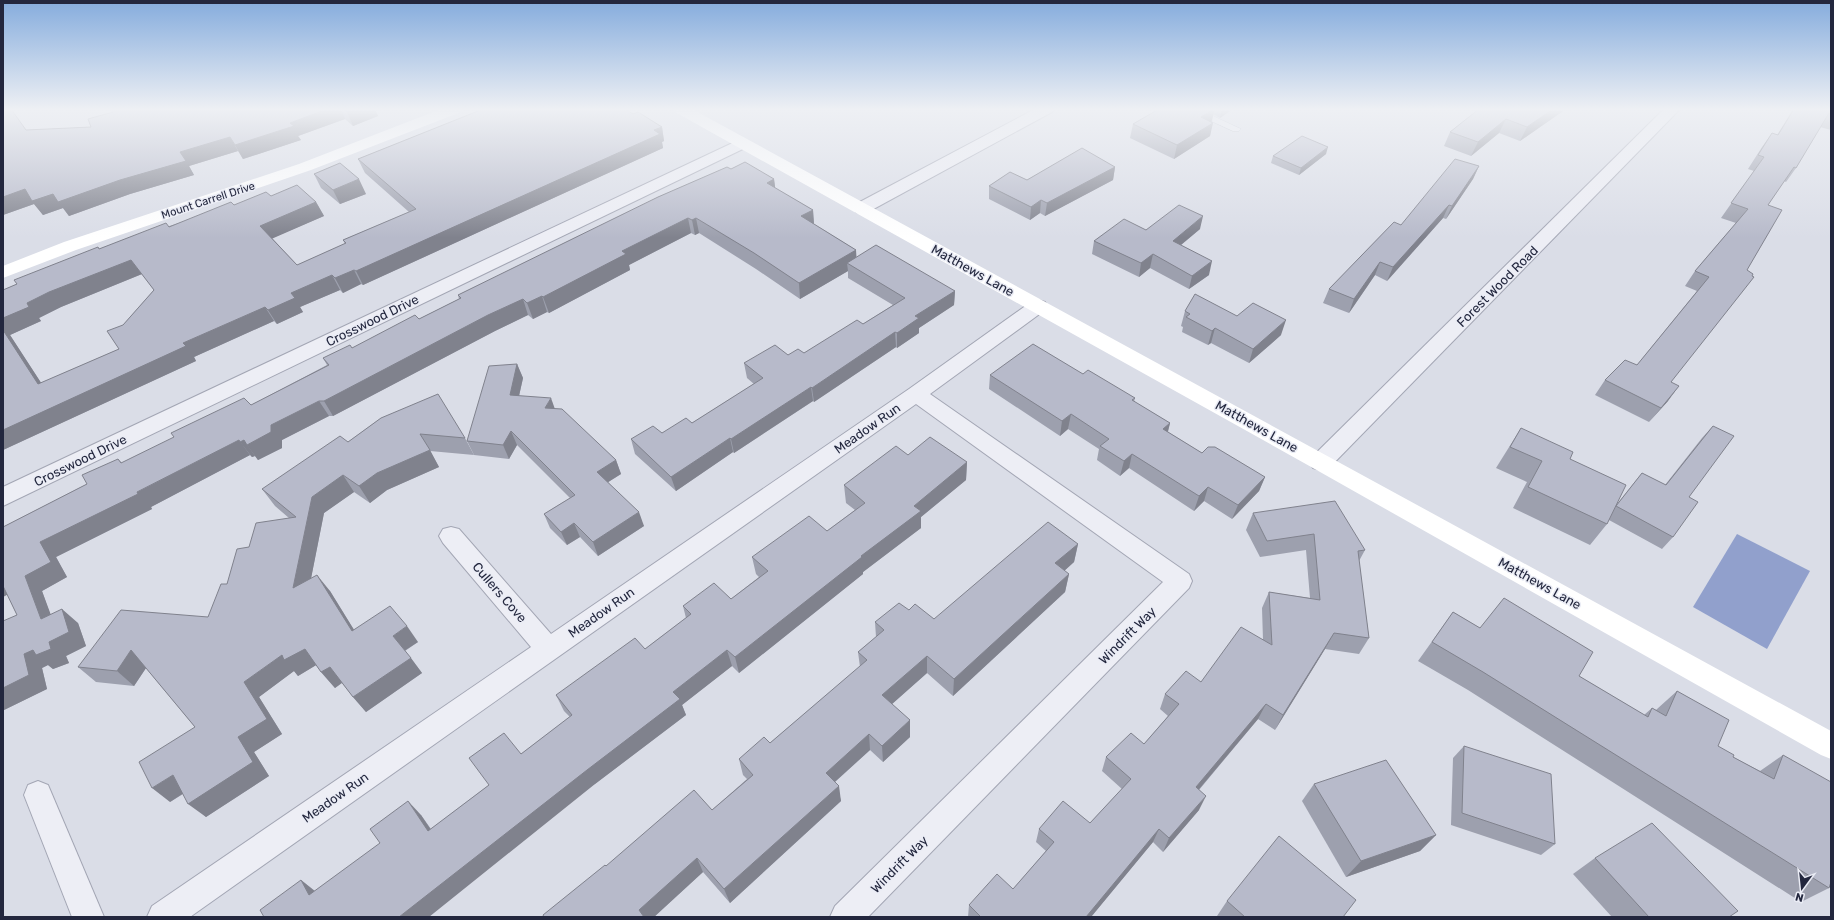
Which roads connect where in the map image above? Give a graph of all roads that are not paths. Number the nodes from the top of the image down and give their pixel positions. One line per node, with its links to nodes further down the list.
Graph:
1 (342, 152): 7 (street, Mount Carrell Drive)
2 (724, 152): 11 (street, Crosswood Drive)
3 (756, 152): 6 (street, Matthews Lane)
4 (968, 152): 6 (street)
5 (1631, 152): 10 (street, Forest Wood Road)
6 (862, 208): 8 (street, Matthews Lane)
7 (3, 272)
8 (1038, 306): 9 (street, Meadow Run); 10 (street, Matthews Lane)
9 (916, 394): 13 (street, Meadow Run); 18 (street, Windrift Way)
10 (1321, 462): 14 (street, Matthews Lane)
11 (3, 497)
12 (451, 536): 13 (street, Cullers Cove)
13 (548, 649): 17 (street, Meadow Run)
14 (1831, 746)
15 (38, 795): 16 (street)
16 (88, 917)
17 (163, 917)
18 (846, 917)

